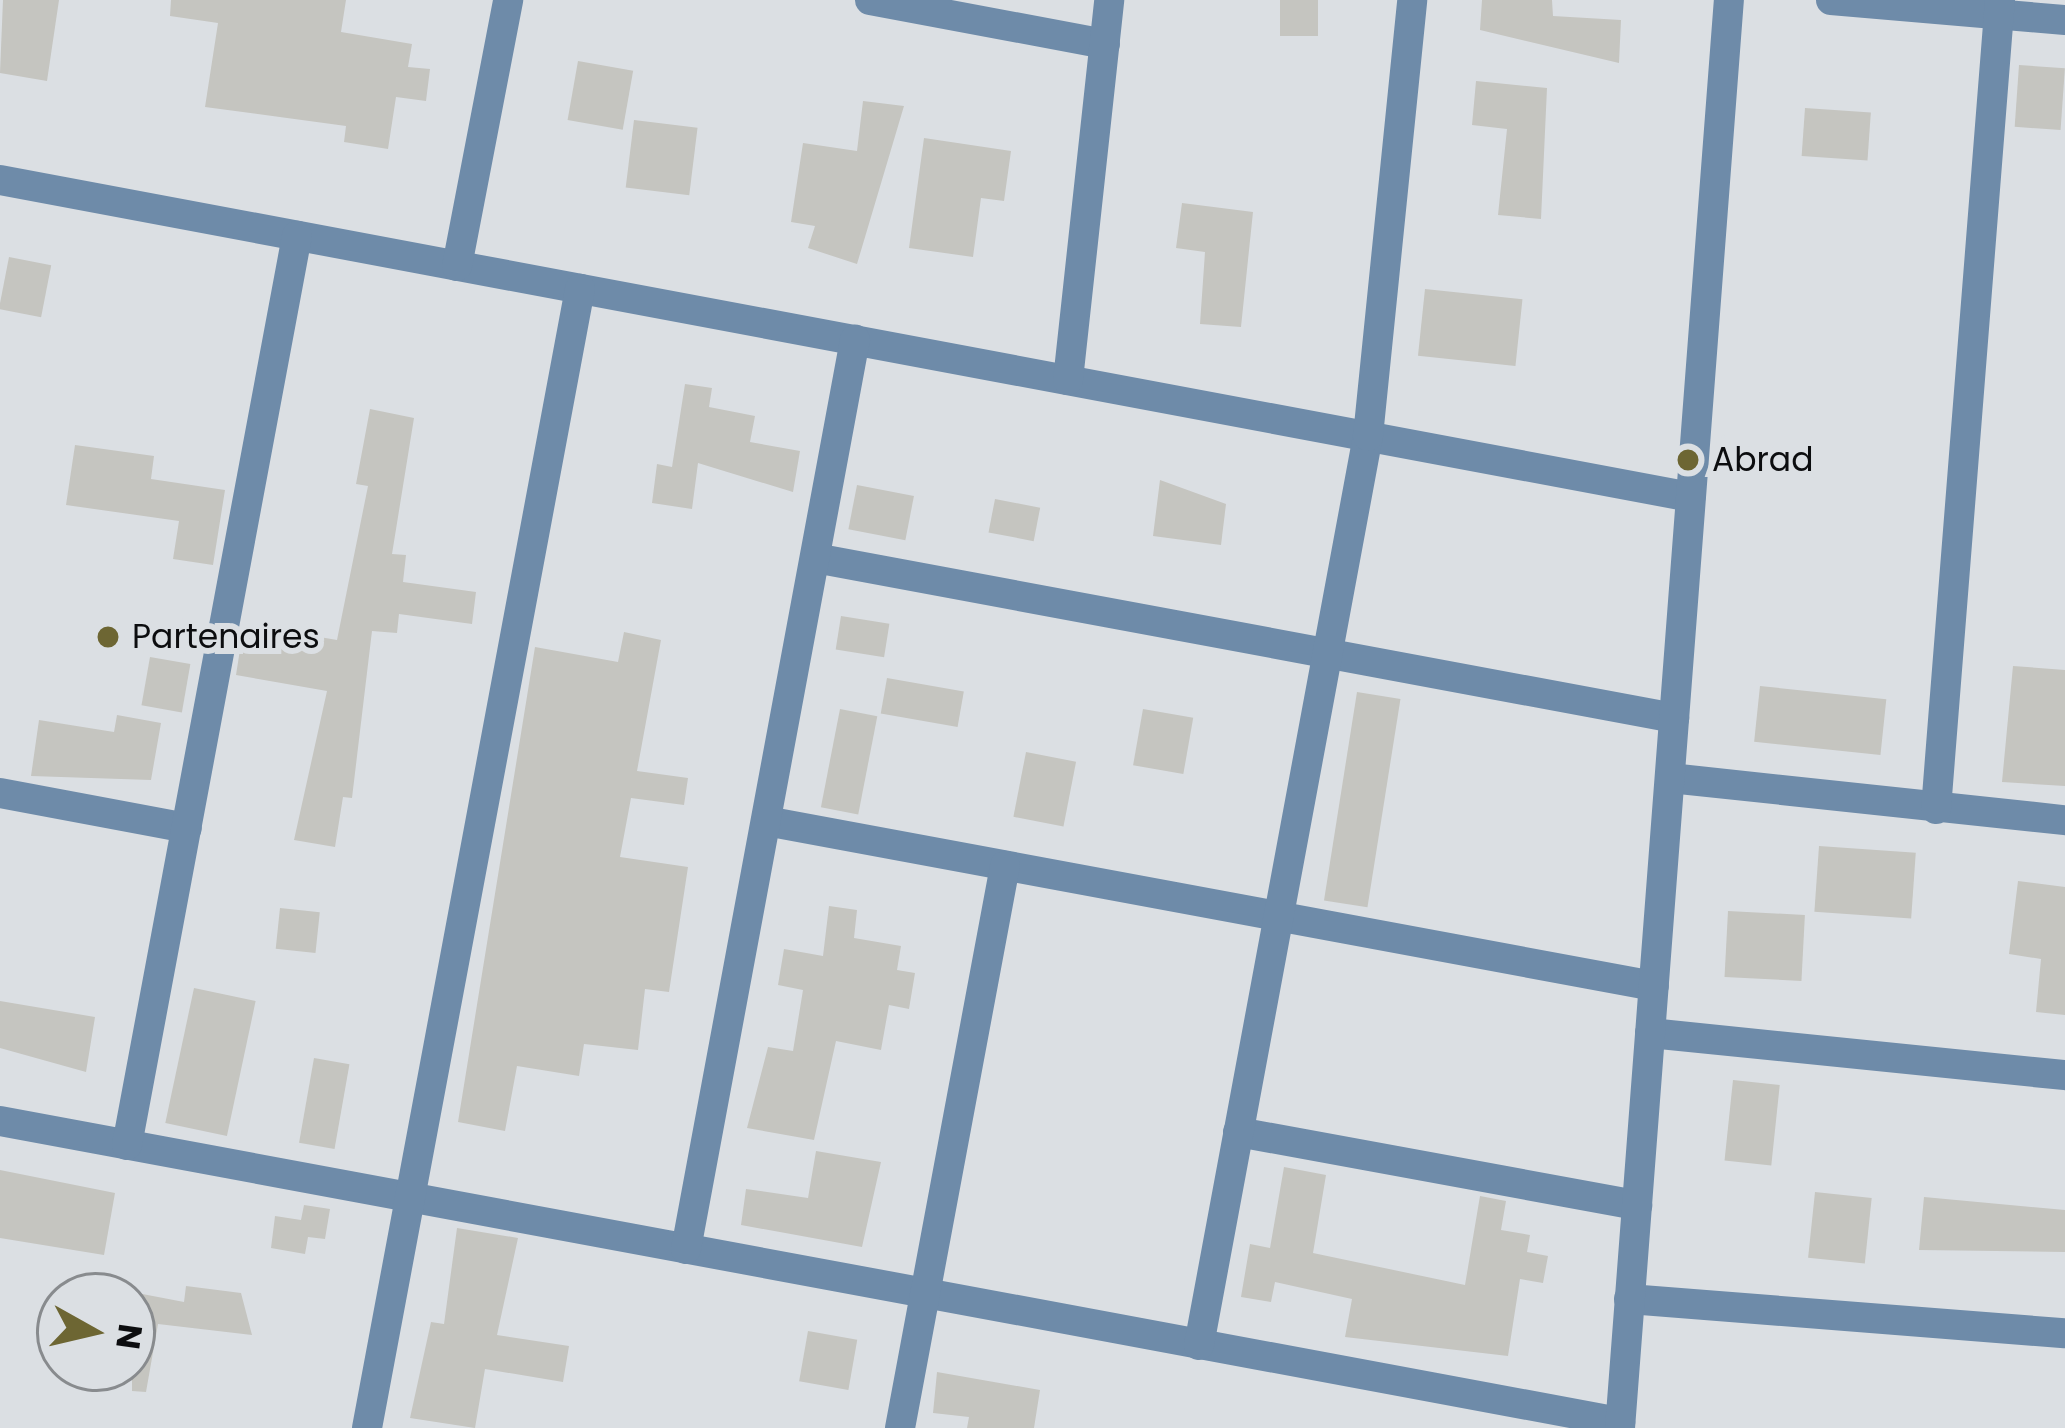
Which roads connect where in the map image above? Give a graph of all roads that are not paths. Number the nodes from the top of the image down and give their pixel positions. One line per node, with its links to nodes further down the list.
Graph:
1 (508, 0): 12 (street)
2 (870, 0): 9 (street)
3 (1109, 0): 9 (street)
4 (1412, 0): 16 (street)
5 (1730, 0): 17 (street)
6 (1831, 0): 7 (street)
7 (2000, 7): 8 (street); 23 (street)
8 (2065, 20)
9 (1106, 44): 15 (street)
10 (0, 180): 11 (street)
11 (297, 236): 12 (street); 26 (street)
12 (457, 266): 13 (street)
13 (580, 289): 14 (street); 35 (street)
14 (855, 340): 15 (street); 18 (street)
15 (1068, 380): 16 (street)
16 (1368, 436): 17 (street); 19 (street)
17 (1691, 497): 20 (street)
18 (815, 558): 19 (street); 25 (street)
19 (1328, 653): 20 (street); 28 (street)
20 (1674, 718): 21 (street)
21 (1670, 778): 23 (street); 29 (street)
22 (0, 794): 26 (street)
23 (1936, 809): 24 (street)
24 (2065, 820)
25 (766, 821): 27 (street); 37 (street)
26 (187, 828): 34 (street)
27 (1005, 866): 28 (street); 38 (street)
28 (1279, 916): 29 (street); 33 (street)
29 (1654, 986): 30 (street)
30 (1650, 1033): 31 (street); 36 (street)
31 (2065, 1075)
32 (0, 1121): 34 (street)
33 (1238, 1132): 36 (street); 41 (street)
34 (128, 1144): 35 (street)
35 (410, 1199): 37 (street); 43 (street)
36 (1637, 1205): 39 (street)
37 (686, 1249): 38 (street)
38 (926, 1294): 41 (street); 44 (street)
39 (1629, 1299): 40 (street); 42 (street)
40 (2065, 1333)
41 (1198, 1345): 42 (street)
42 (1620, 1425)
43 (367, 1428)
44 (900, 1428)

